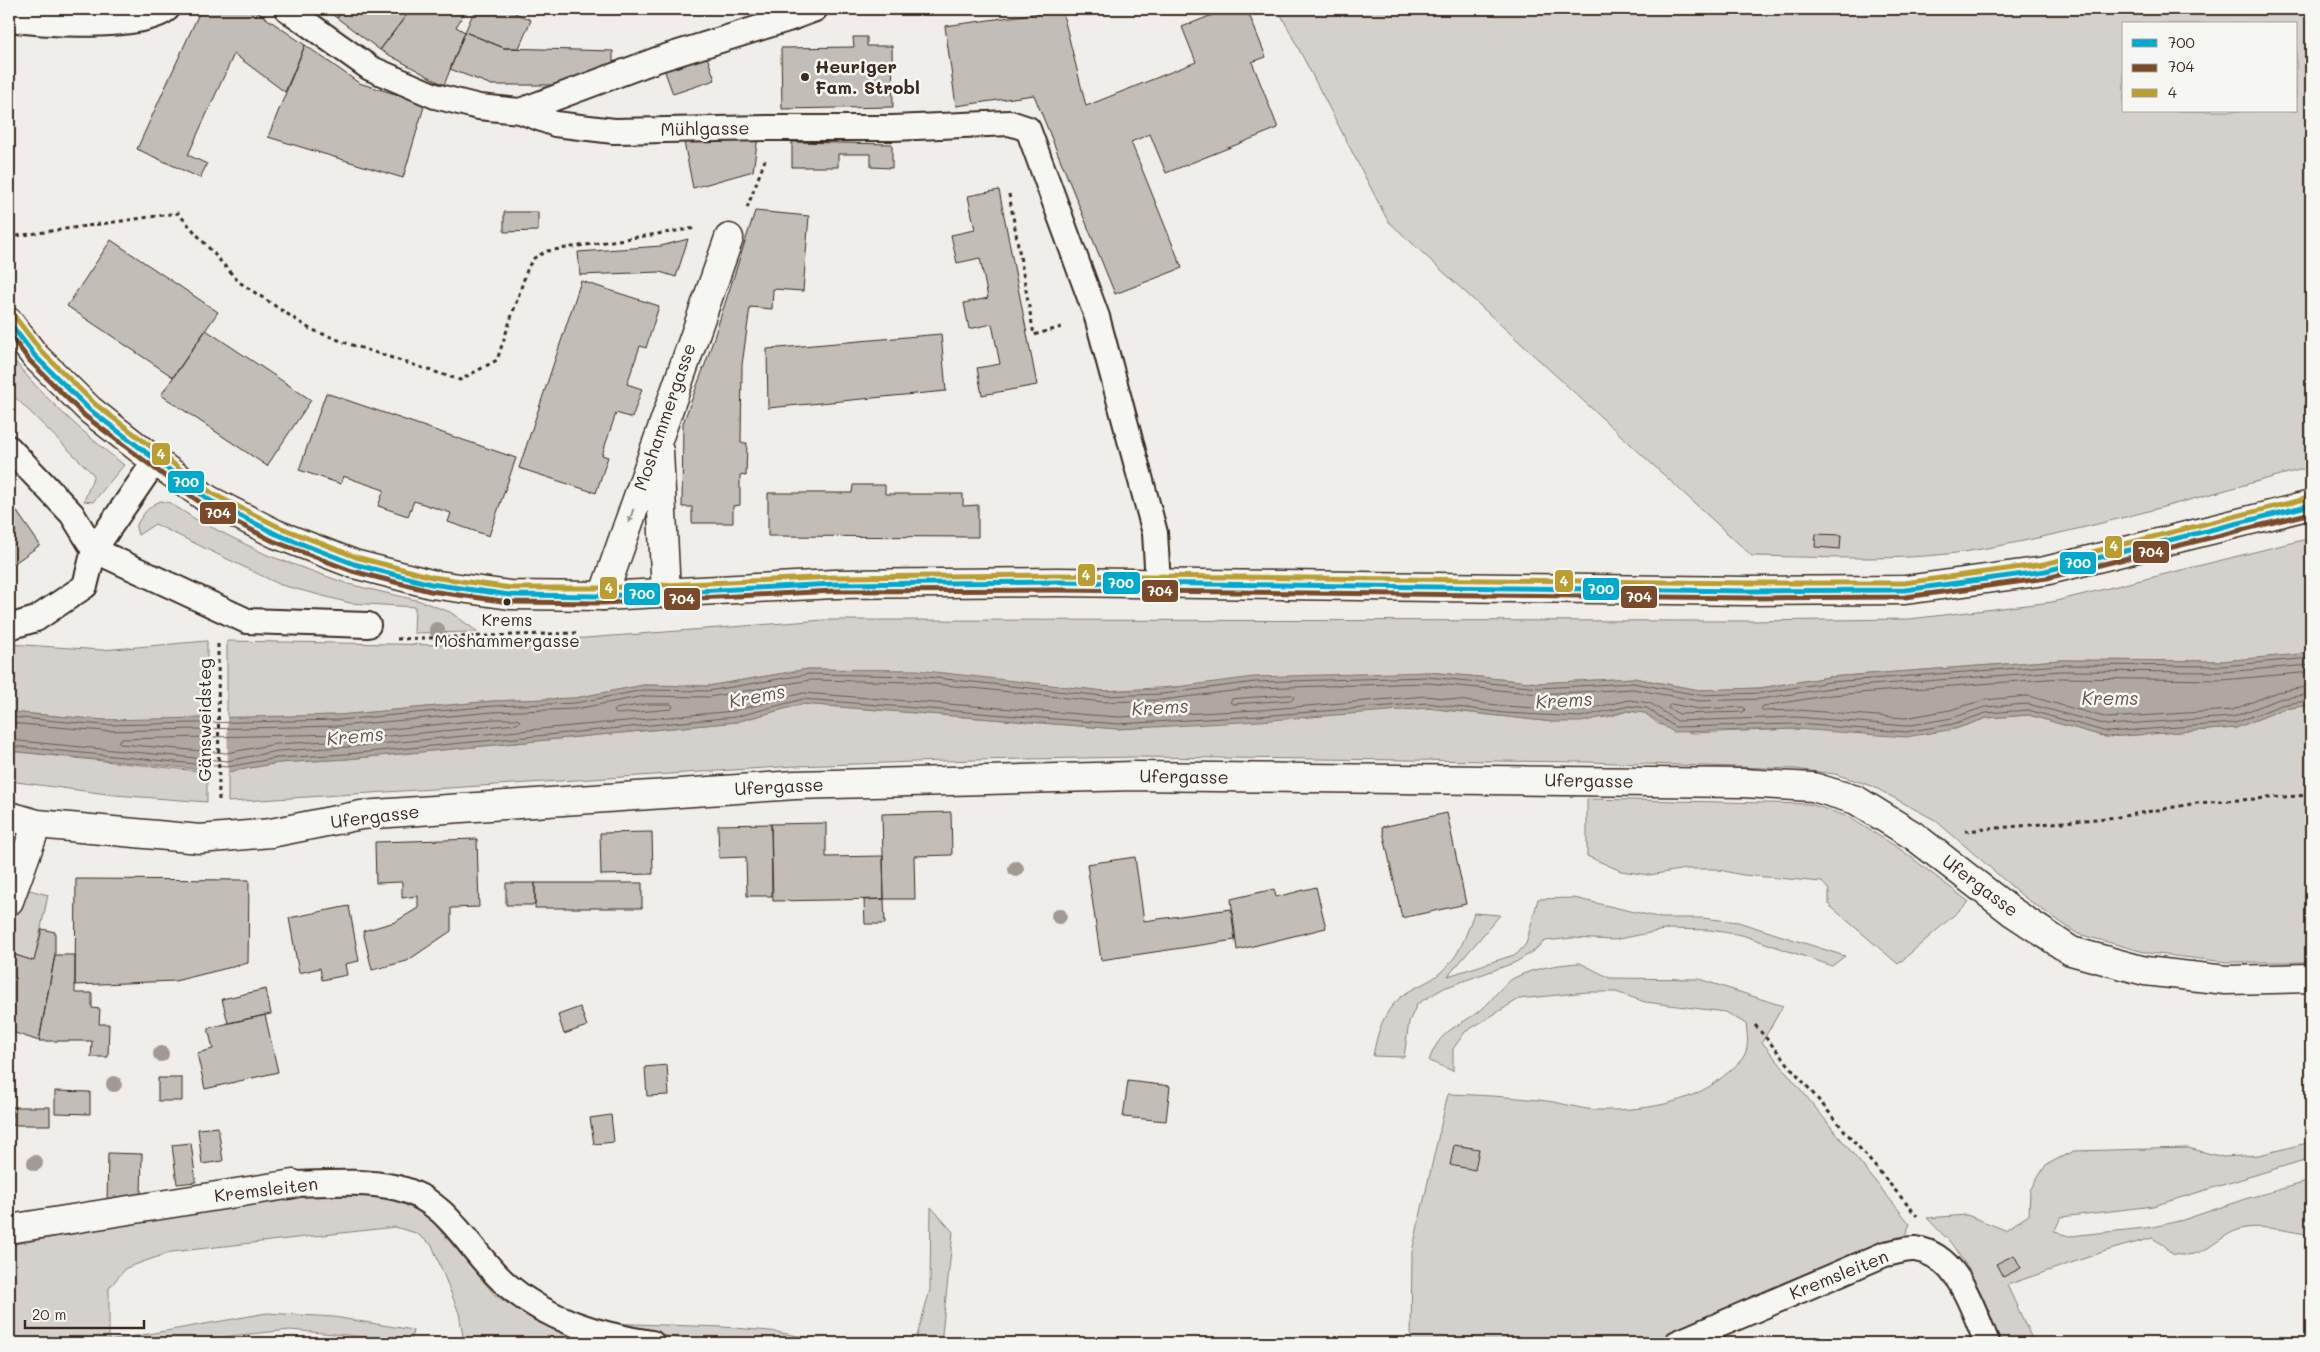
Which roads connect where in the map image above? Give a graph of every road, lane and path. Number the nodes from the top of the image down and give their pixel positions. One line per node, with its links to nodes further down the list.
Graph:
1 (166, 9): 4 (lane)
2 (287, 9): 5 (lane, Mühlgasse)
3 (815, 9): 5 (lane, Mühlgasse)
4 (9, 19)
5 (520, 111): 11 (lane, Mühlgasse)
6 (765, 164): 10 (path)
7 (1009, 194): 11 (path)
8 (697, 228): 9 (path)
9 (9, 237)
10 (729, 238): 13 (street, Moshammergasse)
11 (1097, 317): 18 (lane)
12 (9, 322): 15 (street)
13 (658, 436): 19 (street); 20 (street, Moshammergasse, one-way to 20)
14 (9, 448): 17 (lane)
15 (155, 461): 17 (lane); 20 (street)
16 (2311, 505): 18 (street)
17 (94, 550): 21 (lane); 22 (lane)
18 (1158, 583): 19 (street)
19 (666, 593): 20 (street)
20 (603, 596)
21 (368, 625)
22 (9, 627)
23 (586, 632): 24 (path)
24 (396, 639)
25 (218, 641): 27 (path, Gänsweidsteg)
26 (2311, 795): 30 (path)
27 (219, 800)
28 (9, 816): 29 (street, Ufergasse)
29 (37, 824): 30 (street, Ufergasse); 31 (street)
30 (1914, 836): 32 (street, Ufergasse)
31 (9, 901)
32 (2311, 978)
33 (1755, 1025): 36 (path)
34 (293, 1184): 35 (street, Kremsleiten); 37 (lane, Kremsleiten)
35 (9, 1229)
36 (1915, 1249): 38 (lane, Kremsleiten); 39 (lane, Kremsleiten)
37 (652, 1343)
38 (1678, 1343)
39 (1987, 1343)

